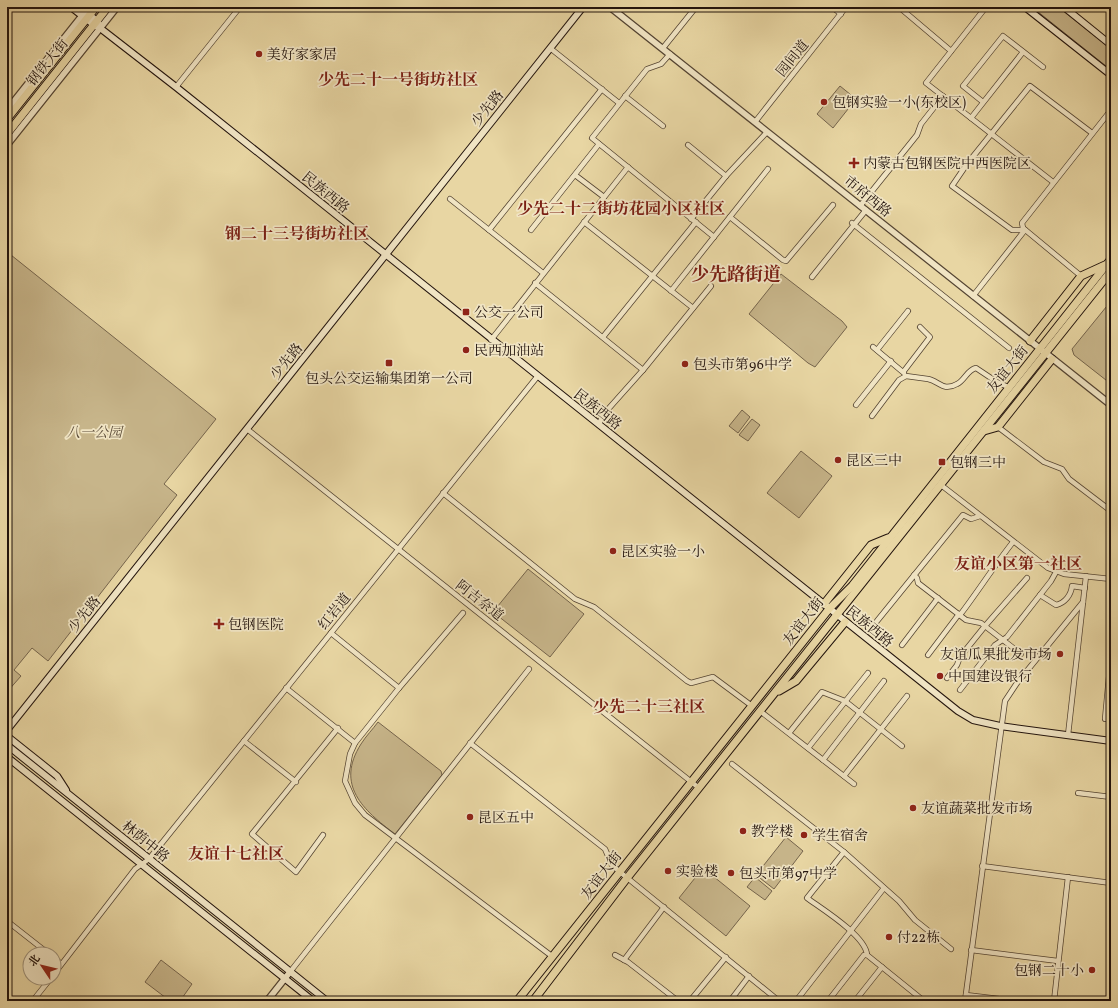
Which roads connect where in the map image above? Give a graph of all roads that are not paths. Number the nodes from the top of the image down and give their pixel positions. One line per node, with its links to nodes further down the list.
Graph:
1 (71, 7): 16 (main road, 民族西路)
2 (80, 7): 16 (main road, 民族西路)
3 (96, 7): 16 (main road, 钢铁大街)
4 (108, 7): 18 (main road, 钢铁大街)
5 (117, 7): 18 (street)
6 (240, 7): 27 (street)
7 (583, 7): 20 (main road, 少先路)
8 (610, 7): 21 (street, 市府西路)
9 (696, 7): 21 (street)
10 (832, 7): 17 (street)
11 (846, 7): 17 (street, 园间道)
12 (899, 7): 22 (street)
13 (986, 7): 22 (street)
14 (1025, 7): 26 (main road)
15 (1064, 7): 19 (main road)
16 (87, 14): 18 (main road, 民族西路); 33 (street); 36 (main road, 钢铁大街)
17 (841, 14): 37 (street, 园间道)
18 (97, 24): 27 (main road, 民族西路); 41 (main road, 钢铁大街); 43 (street)
19 (1111, 45)
20 (550, 48): 28 (street); 64 (main road, 少先路)
21 (663, 48): 24 (street, 市府西路)
22 (951, 51): 30 (street)
23 (1023, 52): 25 (street); 31 (street); 31 (street)
24 (670, 54): 29 (street); 37 (street, 市府西路)
25 (1043, 67)
26 (1111, 76)
27 (176, 87): 64 (main road, 民族西路)
28 (602, 89): 32 (street); 60 (street)
29 (625, 96): 32 (street); 38 (street)
30 (943, 96): 35 (street); 54 (street)
31 (983, 102): 35 (street)
32 (619, 103): 44 (street)
33 (7, 110)
34 (1111, 110): 40 (street)
35 (971, 118): 42 (street)
36 (7, 119)
37 (755, 122): 39 (street, 市府西路)
38 (663, 126)
39 (767, 132): 49 (street); 54 (street, 市府西路)
40 (1092, 133): 42 (street); 50 (street)
41 (7, 134)
42 (992, 134): 50 (street); 62 (street)
43 (8, 143)
44 (599, 144): 46 (street); 48 (street)
45 (688, 145): 49 (street)
46 (628, 167): 51 (street); 57 (street)
47 (768, 169): 56 (street)
48 (575, 175): 51 (street); 61 (street)
49 (726, 176): 57 (street)
50 (1053, 182): 62 (street)
51 (604, 197): 58 (street)
52 (450, 199): 60 (street)
53 (833, 205): 56 (street)
54 (860, 206): 55 (street, 市府西路)
55 (866, 210): 59 (street); 74 (street, 市府西路)
56 (730, 217): 63 (street)
57 (694, 220): 63 (street); 68 (street)
58 (584, 222): 67 (street); 68 (street)
59 (853, 224): 70 (street); 81 (street)
60 (489, 230): 67 (street)
61 (531, 230)
62 (1025, 230): 69 (street); 74 (street)
63 (714, 238): 73 (street)
64 (386, 255): 79 (main road, 民族西路); 94 (main road, 少先路)
65 (1109, 262): 69 (main road); 82 (main road, 友谊大街)
66 (1111, 271): 82 (main road, 友谊大街)
67 (544, 273): 71 (street)
68 (652, 276): 73 (street); 78 (street)
69 (1081, 276): 80 (main road)
70 (812, 277)
71 (535, 283): 78 (street); 79 (street)
72 (711, 286): 75 (street)
73 (672, 291): 75 (street)
74 (973, 296): 80 (street, 市府西路)
75 (693, 308): 85 (street)
76 (908, 311): 84 (street)
77 (920, 327): 86 (street)
78 (603, 337): 85 (street)
79 (491, 340): 87 (main road, 民族西路)
80 (1030, 341): 82 (street, 市府西路)
81 (1009, 348)
82 (1043, 351): 83 (street, 市府西路); 88 (main road, 友谊大街); 95 (main road, 友谊大街)
83 (1052, 359): 90 (street, 市府西路); 93 (main road)
84 (891, 361): 86 (street); 89 (street)
85 (643, 370): 92 (street)
86 (905, 374): 88 (street); 91 (street)
87 (537, 377): 92 (main road, 民族西路); 97 (street, 红岩道)
88 (1008, 388): 100 (main road, 友谊大街)
89 (856, 405)
90 (1111, 405)
91 (872, 416)
92 (599, 425): 113 (main road, 民族西路)
93 (998, 427): 95 (main road); 98 (street)
94 (247, 429): 102 (street, 阿吉奈道); 145 (main road, 少先路)
95 (984, 431): 96 (main road, 友谊大街)
96 (941, 485): 99 (street); 108 (main road, 友谊大街)
97 (443, 493): 102 (street, 红岩道); 139 (street)
98 (1111, 511)
99 (980, 516): 101 (street); 104 (street)
100 (888, 538): 108 (main road, 友谊大街); 113 (main road)
101 (1013, 542): 103 (street); 115 (street)
102 (398, 549): 121 (street, 红岩道); 162 (street, 阿吉奈道)
103 (1056, 572): 105 (street); 110 (street)
104 (914, 575): 111 (street); 117 (street)
105 (1086, 576): 107 (street); 109 (street)
106 (1026, 578): 119 (street)
107 (1111, 579)
108 (854, 588): 113 (main road, 友谊大街); 116 (main road, 友谊大街)
109 (1085, 588): 110 (street); 112 (street)
110 (1040, 595): 123 (street)
111 (938, 598): 115 (street); 124 (street)
112 (1083, 602): 143 (street); 148 (street)
113 (827, 607): 116 (main road, 民族西路); 120 (main road, 友谊大街)
114 (463, 613): 134 (street)
115 (959, 614): 119 (street); 126 (street)
116 (837, 615): 118 (main road, 民族西路); 122 (main road, 友谊大街)
117 (876, 621)
118 (845, 622): 136 (main road); 143 (main road, 民族西路)
119 (985, 626): 123 (street); 130 (street)
120 (810, 632): 122 (main road); 139 (main road, 友谊大街)
121 (331, 633): 133 (street, 红岩道); 134 (street)
122 (818, 639): 136 (main road, 友谊大街)
123 (1004, 640): 125 (street); 135 (street)
124 (902, 645)
125 (1021, 654)
126 (928, 655)
127 (1111, 655): 131 (street)
128 (529, 669): 153 (street)
129 (868, 673): 138 (street)
130 (947, 678)
131 (1110, 678): 142 (street)
132 (884, 681): 141 (street)
133 (286, 688): 144 (street); 150 (street, 红岩道)
134 (399, 688): 152 (street)
135 (960, 690)
136 (775, 693): 140 (main road, 友谊大街)
137 (907, 696): 146 (street)
138 (844, 701): 141 (street); 147 (street); 156 (street)
139 (752, 706): 162 (main road, 友谊大街)
140 (760, 711): 147 (street); 164 (main road, 友谊大街)
141 (859, 713): 146 (street); 158 (street)
142 (1105, 719)
143 (1000, 726): 148 (main road, 民族西路); 173 (street)
144 (338, 728): 152 (street); 161 (street)
145 (7, 730)
146 (881, 730): 155 (street); 160 (street)
147 (789, 734): 156 (street)
148 (1068, 735): 151 (main road, 民族西路)
149 (7, 736): 166 (main road)
150 (244, 741): 161 (street); 171 (street, 红岩道)
151 (1111, 741)
152 (356, 743): 169 (street)
153 (470, 743): 169 (street); 174 (street)
154 (7, 745): 166 (main road, 林荫中路)
155 (902, 746)
156 (808, 748): 158 (street)
157 (7, 757): 172 (main road, 林荫中路)
158 (823, 760): 160 (street)
159 (732, 764): 170 (street)
160 (844, 776): 163 (street)
161 (296, 782): 168 (street)
162 (692, 782): 164 (street, 阿吉奈道); 174 (main road, 友谊大街)
163 (854, 784)
164 (699, 788): 175 (main road, 友谊大街)
165 (1078, 793): 167 (street)
166 (69, 795): 171 (main road, 林荫中路)
167 (1111, 797)
168 (323, 835)
169 (395, 839): 187 (street); 193 (street)
170 (844, 852): 178 (street); 181 (street)
171 (149, 859): 172 (street, 红岩道); 193 (main road, 林荫中路)
172 (141, 864): 191 (street, 红岩道); 195 (main road, 林荫中路)
173 (982, 866): 176 (street); 184 (street)
174 (620, 872): 175 (street); 187 (main road, 友谊大街)
175 (627, 878): 179 (street); 203 (main road, 友谊大街)
176 (1068, 878): 177 (street); 190 (street)
177 (1111, 883)
178 (884, 888): 181 (street); 183 (street)
179 (664, 907): 188 (street); 189 (street)
180 (7, 921): 182 (street)
181 (850, 931): 186 (street); 208 (street)
182 (38, 946)
183 (951, 949)
184 (971, 950): 190 (street); 197 (street)
185 (615, 955): 189 (street)
186 (867, 955): 192 (street); 209 (street)
187 (553, 957): 202 (main road, 友谊大街)
188 (726, 957): 194 (street); 205 (street)
189 (624, 960): 204 (street)
190 (1058, 961): 214 (street)
191 (62, 963)
192 (882, 967): 210 (street); 211 (street)
193 (290, 972): 195 (street); 201 (main road, 林荫中路)
194 (749, 976): 206 (street); 207 (street)
195 (285, 979): 199 (street); 200 (main road, 林荫中路)
196 (45, 986): 198 (street)
197 (966, 995): 212 (street); 213 (street)
198 (38, 1001)
199 (267, 1001)
200 (313, 1001)
201 (327, 1001)
202 (518, 1001)
203 (533, 1001)
204 (678, 1001)
205 (690, 1001)
206 (730, 1001)
207 (779, 1001)
208 (796, 1001)
209 (828, 1001)
210 (855, 1001)
211 (924, 1001)
212 (965, 1001)
213 (1016, 1001)
214 (1054, 1001)

